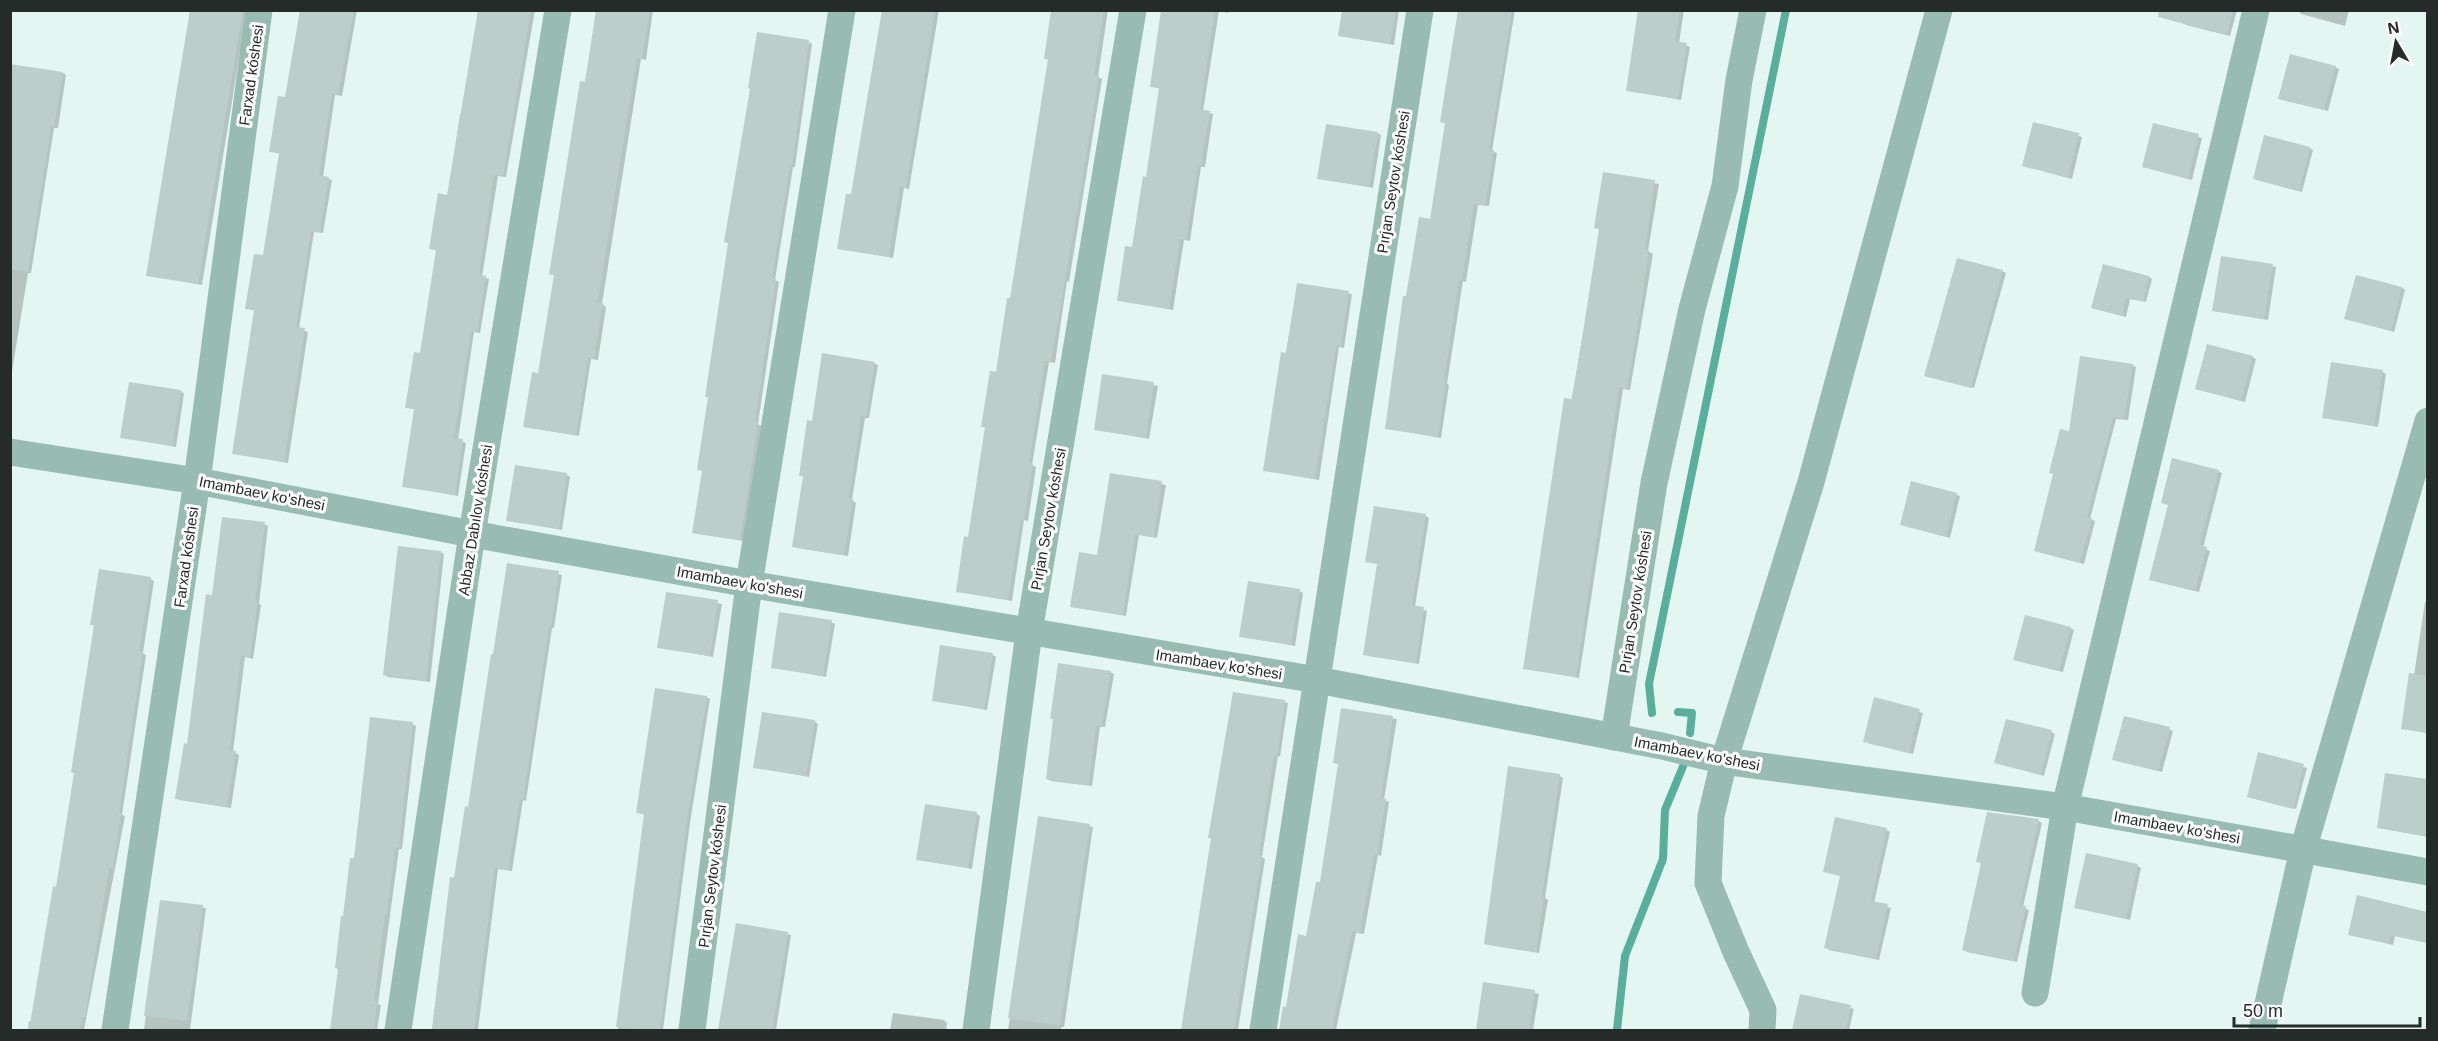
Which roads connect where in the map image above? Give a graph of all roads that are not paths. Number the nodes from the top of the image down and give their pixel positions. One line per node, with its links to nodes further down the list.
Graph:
1 (259, 10): 11 (street, Farxad kóshesi)
2 (558, 10): 12 (street, Abbaz Dabılov kóshesi)
3 (842, 10): 13 (street, Pırjan Seytov kóshesi)
4 (1133, 10): 14 (street, Pırjan Seytov kóshesi)
5 (1420, 10): 15 (street, Pırjan Seytov kóshesi)
6 (1753, 10): 16 (street, Pırjan Seytov kóshesi)
7 (1939, 10): 17 (street)
8 (2256, 10): 18 (street)
9 (2427, 421): 19 (street)
10 (10, 452): 11 (street, Imambaev ko'shesi)
11 (197, 481): 12 (street, Imambaev ko'shesi); 22 (street, Farxad kóshesi)
12 (472, 534): 13 (street, Imambaev ko'shesi); 23 (street, Abbaz Dabılov kóshesi)
13 (749, 584): 14 (street, Imambaev ko'shesi); 24 (street, Pırjan Seytov kóshesi)
14 (1029, 632): 15 (street, Imambaev ko'shesi); 25 (street, Pırjan Seytov kóshesi)
15 (1317, 680): 16 (street, Imambaev ko'shesi); 26 (street, Pırjan Seytov kóshesi)
16 (1614, 737): 17 (street, Imambaev ko'shesi)
17 (1724, 761): 18 (street, Imambaev ko'shesi); 27 (street)
18 (2065, 807): 19 (street, Imambaev ko'shesi); 21 (street)
19 (2303, 850): 20 (street, Imambaev ko'shesi); 28 (street)
20 (2427, 872)
21 (2035, 993)
22 (115, 1030)
23 (398, 1030)
24 (692, 1030)
25 (976, 1030)
26 (1263, 1030)
27 (1762, 1030)
28 (2262, 1030)

